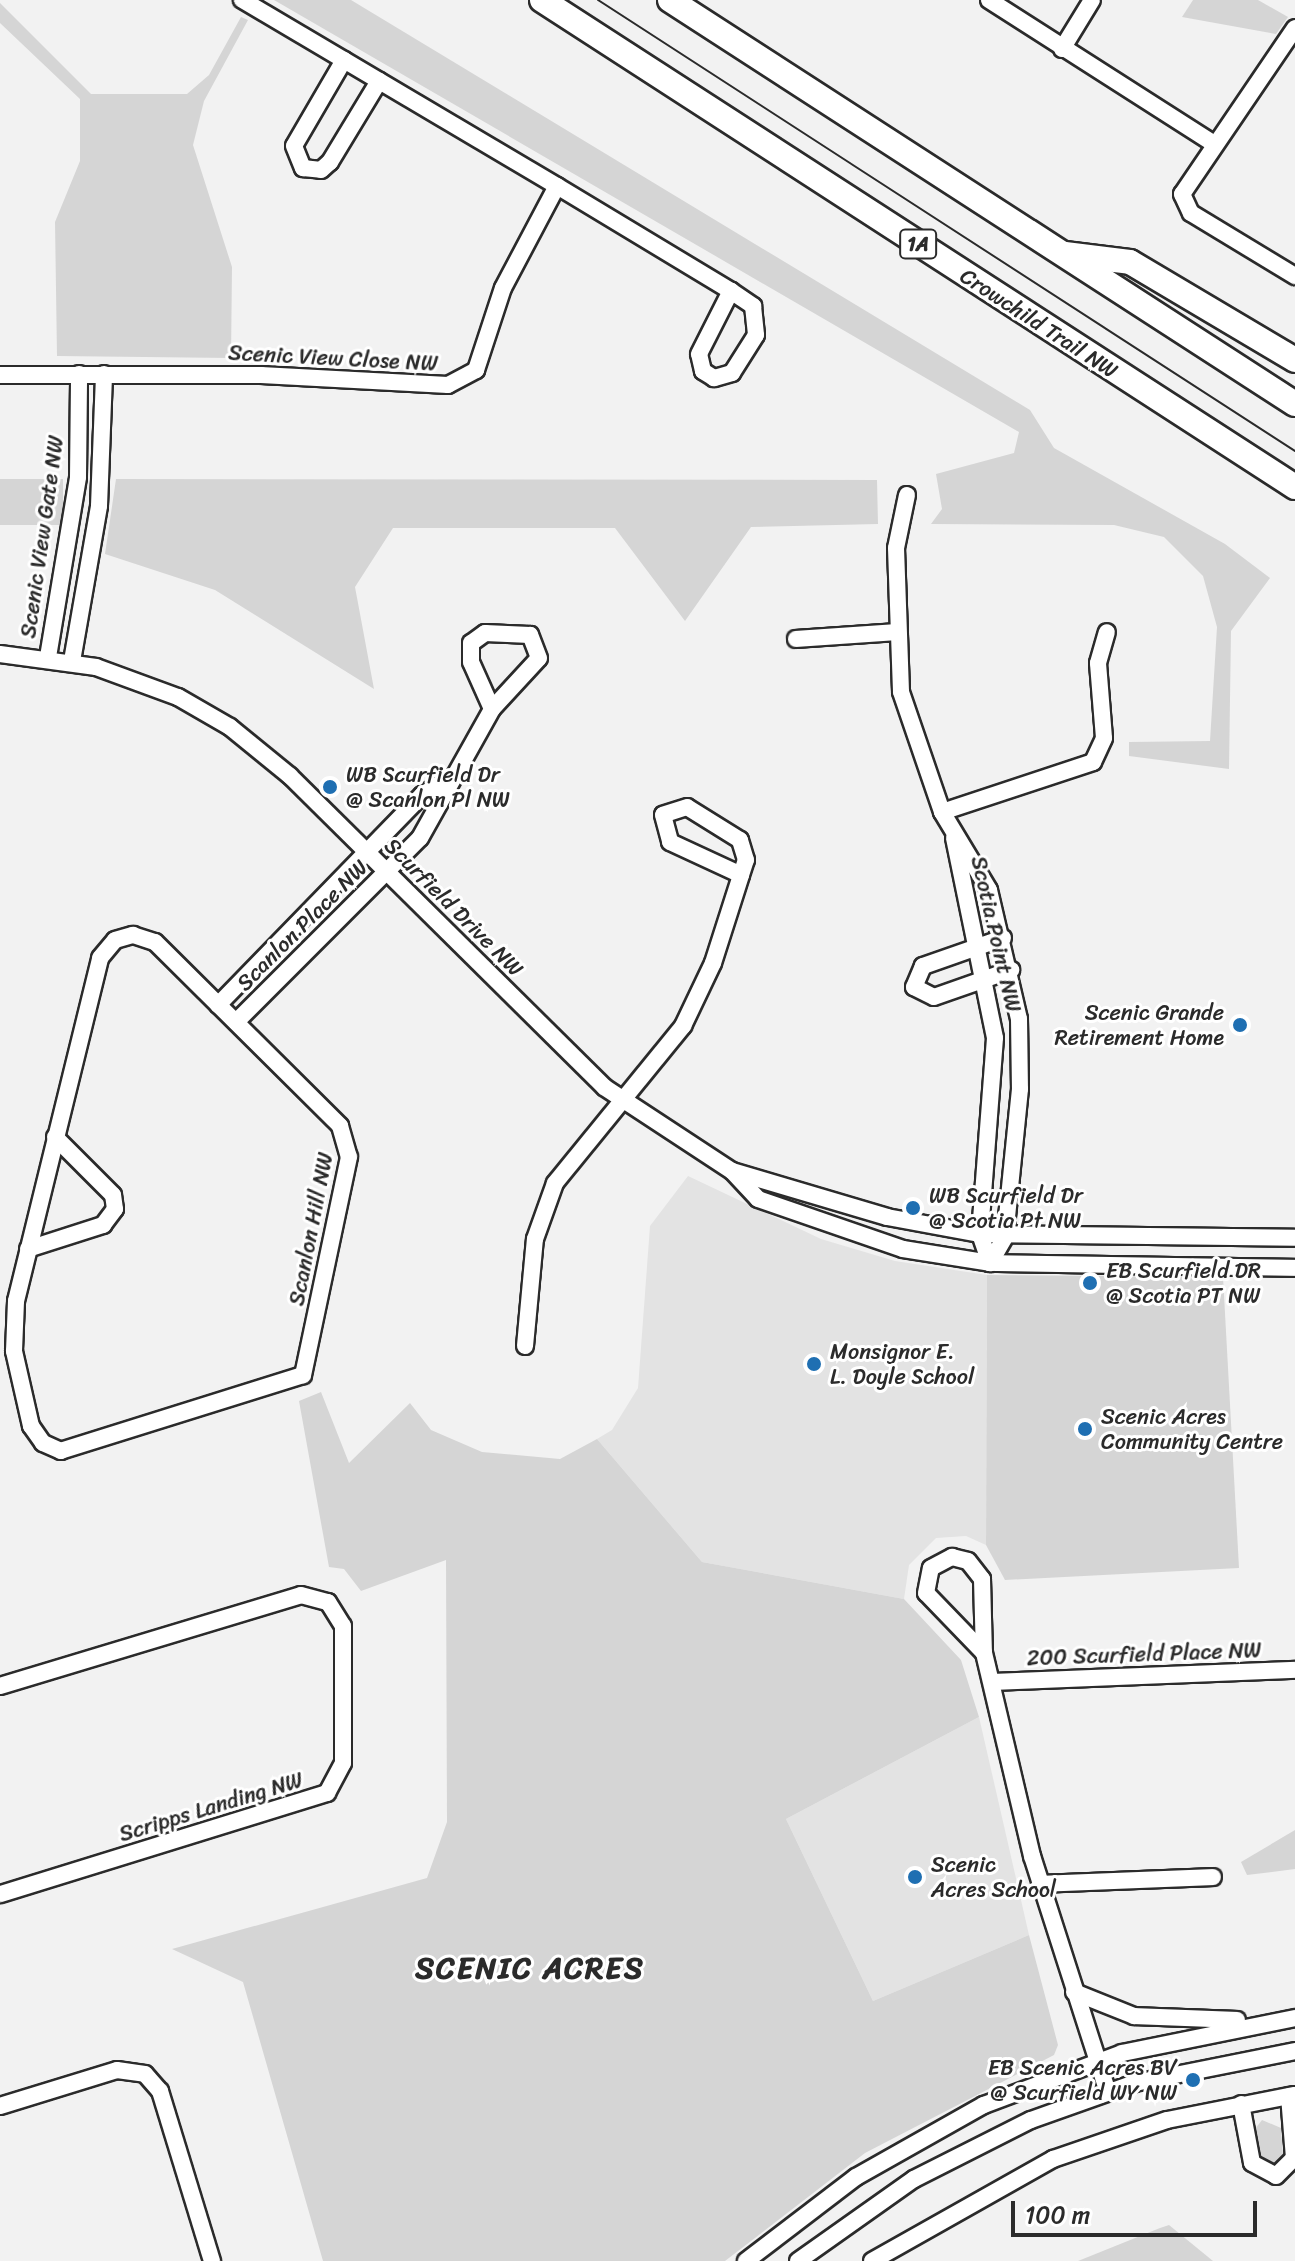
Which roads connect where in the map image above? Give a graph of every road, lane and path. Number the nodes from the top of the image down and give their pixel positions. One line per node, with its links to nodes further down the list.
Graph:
1 (242, 0): 8 (street)
2 (542, 0): 20 (highway, Crowchild Trail NW / 1A)
3 (670, 0): 12 (highway)
4 (989, 0): 7 (street)
5 (1092, 0): 7 (street)
6 (1295, 28): 10 (street)
7 (1062, 49): 10 (street)
8 (344, 60): 9 (street); 9 (street)
9 (379, 81): 11 (street)
10 (1213, 143): 13 (street)
11 (557, 186): 14 (street); 17 (street, Scenic View Close NW)
12 (1058, 254): 15 (highway); 19 (highway)
13 (1295, 276)
14 (731, 291): 14 (street)
15 (1295, 360)
16 (79, 374): 17 (street, Scenic View Close NW); 18 (street, Scenic View Close NW); 26 (street, Scenic View Gate NW)
17 (104, 374): 27 (street)
18 (0, 375)
19 (1295, 404)
20 (1295, 487)
21 (907, 495): 22 (street, Scotia Point NW)
22 (897, 632): 24 (street); 30 (street, Scotia Point NW)
23 (1107, 632): 30 (street)
24 (796, 639)
25 (0, 654): 26 (street, Scurfield Drive NW)
26 (48, 657): 27 (street, Scurfield Drive NW)
27 (72, 661): 32 (street, Scurfield Drive NW)
28 (492, 709): 28 (street, Scanlon Place NW); 29 (street, Scanlon Place NW)
29 (446, 780): 32 (street, Scanlon Place NW); 33 (street, Scanlon Place NW)
30 (942, 812): 31 (street, Scotia Point NW)
31 (954, 838): 35 (street, Scotia Point NW); 36 (street, Scotia Point NW)
32 (370, 854): 33 (street, Scurfield Drive NW); 39 (street, Scanlon Place NW)
33 (387, 872): 40 (street, Scanlon Place NW); 41 (street, Scurfield Drive NW)
34 (741, 875): 34 (street); 41 (street)
35 (1003, 938): 36 (street); 37 (street, Scotia Point NW)
36 (979, 946): 38 (street, Scotia Point NW); 38 (street)
37 (1011, 970): 38 (street); 45 (street, Scotia Point NW)
38 (987, 979): 44 (street, Scotia Point NW)
39 (218, 1005): 40 (street, Scanlon Hill NW); 42 (street, Scanlon Hill NW)
40 (236, 1022): 47 (street, Scanlon Hill NW)
41 (621, 1101): 43 (street, Scurfield Drive NW); 50 (street)
42 (55, 1137): 47 (street, Scanlon Hill NW); 47 (street)
43 (732, 1171): 44 (street, Scurfield Drive NW); 48 (street, Scurfield Drive NW)
44 (980, 1234): 45 (street, Scurfield Drive NW); 48 (street, Scotia Point NW)
45 (1005, 1237): 46 (street, Scurfield Drive NW); 48 (street, Scotia Point NW)
46 (1295, 1238)
47 (28, 1249)
48 (990, 1263): 49 (street, Scurfield Drive NW)
49 (1295, 1268)
50 (525, 1346)
51 (984, 1653): 51 (street); 53 (street)
52 (1295, 1670): 53 (street, 200 Scurfield Place NW)
53 (994, 1682): 56 (street)
54 (0, 1686): 57 (street, Scripps Landing NW)
55 (1213, 1877): 56 (street)
56 (1040, 1884): 58 (street)
57 (0, 1894)
58 (1074, 1992): 60 (street); 62 (street)
59 (1295, 2018): 60 (street)
60 (1250, 2023): 62 (street)
61 (1295, 2051): 63 (street)
62 (1098, 2060): 63 (street); 68 (street)
63 (1107, 2090): 69 (street)
64 (1292, 2096): 65 (street); 65 (street)
65 (1241, 2104): 70 (street)
66 (0, 2106): 67 (street)
67 (212, 2261)
68 (746, 2261)
69 (798, 2261)
70 (872, 2261)

